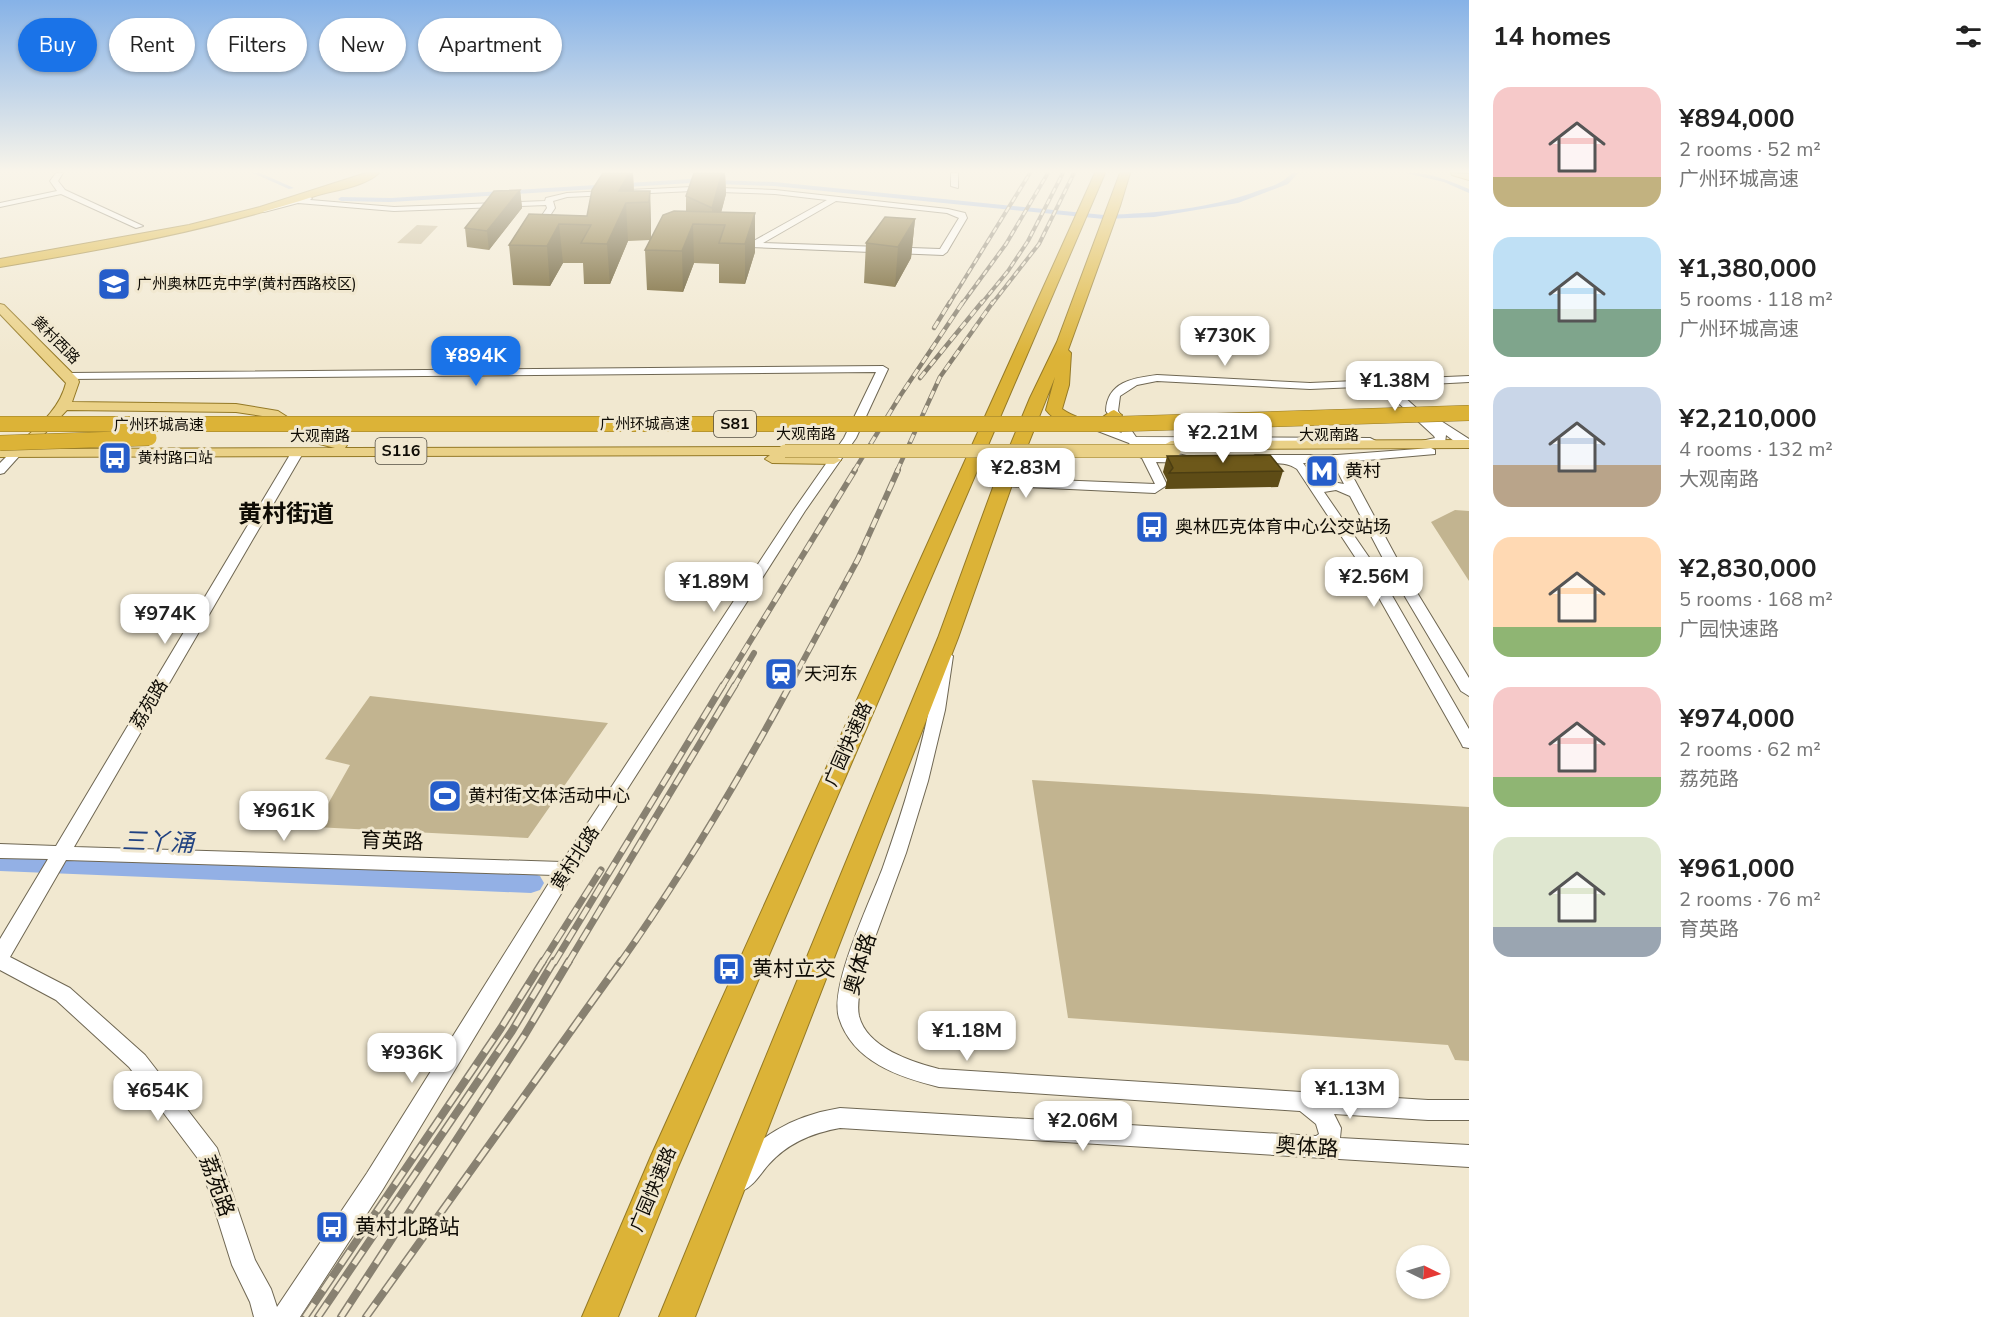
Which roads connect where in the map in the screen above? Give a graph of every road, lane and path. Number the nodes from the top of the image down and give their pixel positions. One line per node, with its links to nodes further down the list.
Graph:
1 (150, 234): 10 (highway)
2 (533, 234): 8 (street)
3 (772, 234): 4 (street)
4 (953, 234)
5 (1071, 234): 63 (highway, 广园快速路)
6 (1104, 234): 12 (highway)
7 (89, 236): 9 (highway)
8 (530, 239)
9 (0, 255)
10 (0, 263)
11 (0, 307): 13 (main road, 黄村西路)
12 (1064, 342): 23 (highway); 45 (highway)
13 (69, 376): 16 (main road, 黄村西路); 43 (street, 黄村北路)
14 (1469, 379): 15 (street)
15 (1388, 383): 19 (street); 29 (street); 31 (street)
16 (63, 406): 26 (main road, 大观南路 / S116); 34 (main road, 黄村西路)
17 (0, 411): 22 (highway, bridge)
18 (1469, 411): 23 (highway, 广州环城高速 / S81, bridge)
19 (1114, 415): 23 (highway); 27 (street)
20 (1469, 422): 24 (highway, 广州环城高速 / S81)
21 (0, 424): 22 (highway, 广州环城高速 / S81, bridge)
22 (477, 424): 23 (highway, 广州环城高速 / S81, bridge)
23 (1089, 424): 27 (street)
24 (274, 432): 25 (highway, 广州环城高速 / S81); 28 (highway, bridge)
25 (0, 433)
26 (313, 439): 30 (main road, 大观南路 / S116); 35 (main road)
27 (1130, 440): 31 (street); 38 (street)
28 (0, 443)
29 (1469, 443): 31 (main road, 大观南路 / S116)
30 (784, 448): 31 (main road, 大观南路 / S116, bridge); 32 (main road, 大观南路 / S116)
31 (1425, 448): 37 (main road, 大观南路 / S116); 42 (street)
32 (449, 451): 36 (main road, 大观南路 / S116); 43 (main road)
33 (0, 453): 34 (main road, 大观南路)
34 (16, 453): 35 (main road, 大观南路 / S116); 44 (street)
35 (213, 453): 36 (main road, 大观南路 / S116)
36 (297, 453): 52 (street, 荔苑路)
37 (1469, 453)
38 (1148, 458): 39 (street); 45 (street)
39 (1201, 459)
40 (1245, 459): 41 (street)
41 (1290, 459): 42 (street); 46 (street)
42 (1337, 459): 47 (street)
43 (834, 460): 53 (street, 黄村北路)
44 (0, 470)
45 (1004, 482): 48 (highway)
46 (1317, 490): 47 (street); 50 (street)
47 (1354, 494): 49 (street)
48 (948, 638): 56 (street, 奥体路); 60 (highway)
49 (1469, 691)
50 (1469, 742)
51 (0, 850): 52 (street, 育英路)
52 (61, 852): 53 (street, 育英路); 54 (street, 荔苑路)
53 (567, 869): 62 (street, 黄村北路)
54 (0, 956)
55 (0, 961): 61 (street, 荔苑路)
56 (1305, 1102): 57 (street, 奥体路); 58 (street)
57 (1469, 1110)
58 (1321, 1148): 59 (street, 奥体路); 60 (street, 奥体路)
59 (1469, 1155)
60 (719, 1215): 64 (highway)
61 (267, 1317)
62 (285, 1317)
63 (600, 1317)
64 (677, 1317)

